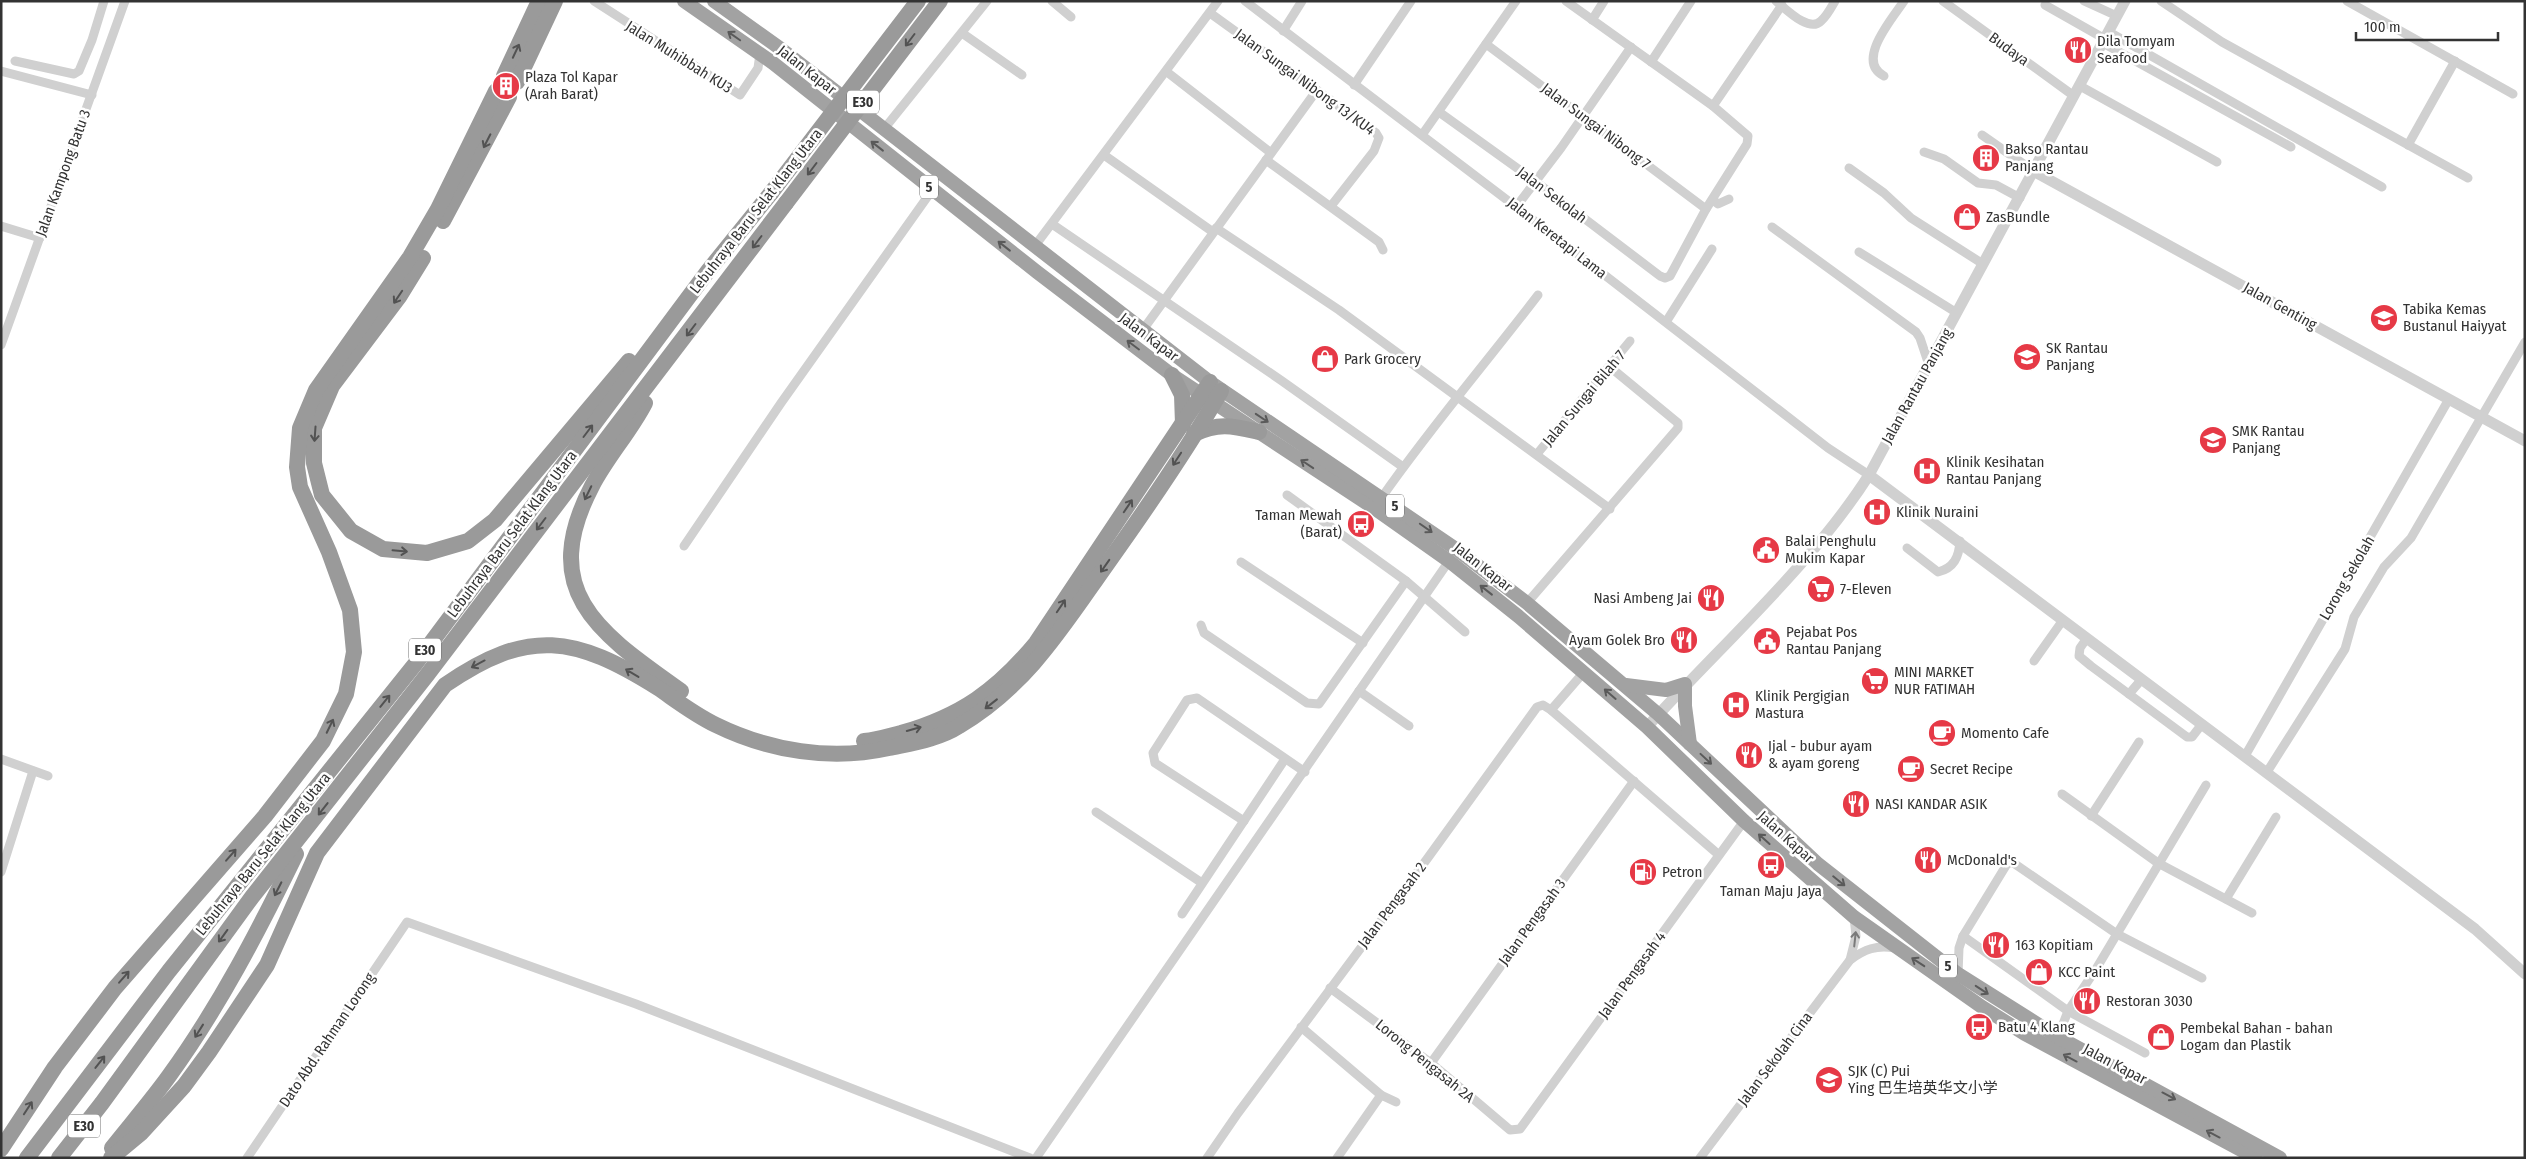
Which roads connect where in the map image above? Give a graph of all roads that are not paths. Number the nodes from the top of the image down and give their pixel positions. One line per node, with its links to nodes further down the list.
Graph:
1 (104, 1): 39 (street)
2 (539, 1): 3 (highway, one-way to 2)
3 (555, 1)
4 (684, 1): 38 (highway, Jalan Kapar / 5, one-way to 4)
5 (714, 1): 54 (highway, Jalan Kapar / 5)
6 (918, 1): 85 (highway, Lebuhraya Baru Selat Klang Utara / E30, bridge)
7 (940, 1): 94 (highway, Lebuhraya Baru Selat Klang Utara / E30, one-way to 94, bridge)
8 (987, 1): 34 (street)
9 (1052, 1): 30 (street)
10 (1218, 1): 29 (street)
11 (1245, 1): 33 (street, Jalan Keretapi Lama)
12 (1302, 1): 33 (street)
13 (1411, 1): 46 (street)
14 (1516, 1): 36 (street)
15 (1566, 1): 32 (street)
16 (1604, 1): 32 (street)
17 (1690, 1): 41 (street)
18 (1835, 1): 26 (street)
19 (1904, 1): 45 (street)
20 (2084, 1): 31 (street)
21 (2125, 1): 31 (street, Jalan Rantau Panjang)
22 (2161, 1): 57 (street)
23 (2347, 1): 40 (street)
24 (122, 2): 50 (street, Jalan Kampong Batu 3)
25 (594, 2): 38 (street, Jalan Muhibbah KU3)
26 (1779, 3): 51 (street)
27 (1949, 3): 48 (street, Budaya)
28 (2045, 5): 35 (street)
29 (1210, 13): 43 (street); 47 (street, Jalan Sungai Nibong 13/KU4)
30 (1071, 16)
31 (2117, 16): 35 (street, Jalan Rantau Panjang)
32 (1592, 20): 37 (street)
33 (1283, 31): 46 (street, Jalan Keretapi Lama)
34 (962, 33): 44 (street); 54 (street)
35 (2106, 38): 48 (street, Jalan Rantau Panjang); 58 (street); 67 (street)
36 (1486, 44): 52 (street); 53 (street, Jalan Sungai Nibong 7)
37 (1630, 47): 41 (street); 53 (street)
38 (760, 54): 68 (highway, Jalan Kapar / 5, one-way to 38)
39 (16, 61)
40 (2455, 61): 49 (street); 57 (street)
41 (1651, 62): 51 (street)
42 (1, 71): 50 (street)
43 (1167, 72): 60 (street); 61 (street)
44 (1022, 75)
45 (1884, 76)
46 (1354, 84): 55 (street, Jalan Keretapi Lama)
47 (1317, 90): 61 (street); 72 (street, Jalan Sungai Nibong 13/KU4)
48 (2077, 91): 62 (street, Budaya); 64 (street, Jalan Rantau Panjang)
49 (2513, 94)
50 (92, 95): 79 (street, Jalan Kampong Batu 3)
51 (1713, 106): 71 (street)
52 (1439, 112): 55 (street); 66 (street, Jalan Sekolah)
53 (1584, 116): 66 (street); 74 (street, Jalan Sungai Nibong 7)
54 (884, 130): 80 (highway, Jalan Kapar / 5)
55 (1422, 135): 73 (street, Jalan Keretapi Lama)
56 (1982, 135): 64 (street)
57 (2408, 145): 65 (street)
58 (2291, 147)
59 (1924, 152): 69 (street)
60 (1104, 155): 75 (street); 78 (street)
61 (1269, 156): 72 (street); 78 (street)
62 (2217, 162)
63 (1849, 168): 84 (street)
64 (2034, 172): 69 (street, Jalan Rantau Panjang); 100 (street, Jalan Genting)
65 (2468, 178)
66 (1535, 181): 73 (street); 74 (street, Jalan Sekolah)
67 (2382, 186)
68 (933, 189): 97 (highway, Jalan Kapar / 5, one-way to 68); 112 (street)
69 (2020, 198): 84 (street, Jalan Rantau Panjang)
70 (1729, 199): 71 (street)
71 (1713, 200): 74 (street)
72 (1331, 206): 82 (street)
73 (1516, 207): 89 (street, Jalan Keretapi Lama)
74 (1706, 209)
75 (1052, 224): 80 (street); 87 (street)
76 (1, 226): 79 (street)
77 (1772, 227): 95 (street)
78 (1215, 230): 87 (street); 99 (street)
79 (40, 238): 93 (street, Jalan Kampong Batu 3)
80 (1034, 247): 90 (highway, Jalan Kapar / 5)
81 (1712, 249): 89 (street)
82 (1384, 250)
83 (1859, 252): 88 (street)
84 (1983, 264): 88 (street, Jalan Rantau Panjang)
85 (708, 271): 178 (highway, one-way to 85); 179 (highway, Lebuhraya Baru Selat Klang Utara / E30, one-way to 85)
86 (1538, 294): 99 (street)
87 (1165, 299): 90 (street); 106 (street)
88 (1957, 313): 95 (street, Jalan Rantau Panjang)
89 (1666, 322): 107 (street, Jalan Keretapi Lama)
90 (1142, 331): 98 (highway, Jalan Kapar / 5)
91 (1630, 341): 96 (street, Jalan Sungai Bilah 7)
92 (2525, 342): 101 (street)
93 (1, 346)
94 (668, 361): 102 (highway, one-way to 102); 153 (highway, Lebuhraya Baru Selat Klang Utara / E30, one-way to 153)
95 (1929, 365): 107 (street, Jalan Rantau Panjang)
96 (1610, 367): 105 (street, Jalan Sungai Bilah 7); 110 (street)
97 (1172, 374): 98 (highway, Jalan Kapar / 5); 102 (highway)
98 (1212, 393): 102 (highway); 103 (highway, Jalan Kapar / 5); 109 (highway, Jalan Kapar / 5, one-way to 109)
99 (1457, 397): 105 (street); 106 (street)
100 (2449, 399): 101 (street, Jalan Genting); 138 (street, Lorong Sekolah)
101 (2482, 418): 104 (street, Jalan Genting); 143 (street)
102 (1188, 429): 103 (highway); 182 (highway, one-way to 182)
103 (1259, 432): 114 (highway, Jalan Kapar / 5, one-way to 103)
104 (2525, 441)
105 (1537, 454): 110 (street)
106 (1403, 467): 109 (street)
107 (1869, 474): 111 (street); 128 (street, Jalan Rantau Panjang)
108 (1287, 496): 116 (street)
109 (1382, 497): 118 (highway, Jalan Kapar / 5, one-way to 118)
110 (1610, 509): 118 (street)
111 (1960, 541): 113 (street); 119 (street)
112 (684, 546)
113 (1907, 548)
114 (1449, 561): 117 (street); 125 (highway, Jalan Kapar / 5, one-way to 114)
115 (1241, 562): 123 (street)
116 (1406, 581): 117 (street); 123 (street)
117 (1423, 598): 121 (street); 129 (street)
118 (1527, 603): 127 (highway, Jalan Kapar / 5)
119 (2063, 620): 122 (street); 124 (street)
120 (1201, 625): 123 (street)
121 (1465, 632)
122 (2087, 638): 126 (street); 130 (street)
123 (1362, 644)
124 (2034, 661)
125 (1584, 672): 131 (street); 135 (highway, Jalan Kapar / 5, one-way to 125)
126 (2142, 679): 130 (street); 133 (street)
127 (1623, 684): 128 (highway); 132 (highway, Jalan Kapar / 5)
128 (1685, 684): 132 (street, Jalan Rantau Panjang); 137 (highway)
129 (1360, 691): 134 (street); 142 (street)
130 (2129, 694): 133 (street)
131 (1551, 710): 145 (street); 169 (street, Jalan Pengasah 2)
132 (1658, 714): 135 (street, Jalan Rantau Panjang); 137 (highway, Jalan Kapar / 5)
133 (2202, 724): 138 (street)
134 (1409, 726)
135 (1646, 727): 152 (highway, Jalan Kapar / 5)
136 (2138, 742): 149 (street)
137 (1690, 744): 166 (highway, Jalan Kapar / 5, one-way to 166)
138 (2245, 756): 143 (street)
139 (1, 759): 141 (street)
140 (1285, 759): 142 (street); 151 (street); 151 (street)
141 (33, 771): 144 (street); 156 (street)
142 (1304, 772): 185 (street)
143 (2267, 772): 167 (street)
144 (48, 776)
145 (1634, 781): 154 (street); 174 (street, Jalan Pengasah 3)
146 (2206, 785): 155 (street)
147 (2062, 794): 149 (street)
148 (1096, 812): 157 (street)
149 (2091, 816): 155 (street)
150 (2276, 816): 158 (street)
151 (1244, 821): 157 (street)
152 (1744, 821): 154 (street, Jalan Pengasah 4); 161 (highway, Jalan Kapar / 5, one-way to 152)
153 (307, 829): 180 (highway, Lebuhraya Baru Selat Klang Utara / E30, one-way to 180); 181 (highway, one-way to 181)
154 (1719, 855): 177 (street, Jalan Pengasah 4)
155 (2158, 864): 158 (street); 162 (street)
156 (1, 872)
157 (1202, 883): 160 (street)
158 (2226, 899): 159 (street)
159 (2252, 913)
160 (1182, 914)
161 (1854, 917): 164 (highway, Jalan Kapar / 5); 165 (street, Jalan Sekolah Cina, one-way to 161)
162 (2117, 934): 163 (street); 168 (street); 170 (street)
163 (1963, 936): 166 (street); 170 (street)
164 (1897, 948): 165 (street, Jalan Sekolah Cina); 189 (highway, Jalan Kapar / 5, one-way to 164)
165 (1850, 960): 188 (street, Jalan Sekolah Cina)
166 (1958, 974): 172 (highway, Jalan Kapar / 5, one-way to 172)
167 (2525, 974)
168 (2202, 978)
169 (1330, 988): 171 (street, Jalan Pengasah 2); 174 (street, Lorong Pengasah 2A)
170 (2068, 1010): 172 (street); 173 (street)
171 (1301, 1027): 175 (street); 186 (street, Jalan Pengasah 2)
172 (2058, 1037): 190 (highway, Jalan Kapar / 5, one-way to 190)
173 (2145, 1053)
174 (1431, 1063): 177 (street, Lorong Pengasah 2A)
175 (1381, 1095): 176 (street); 187 (street)
176 (1396, 1102)
177 (1520, 1129)
178 (1, 1148)
179 (27, 1158)
180 (59, 1158)
181 (105, 1158)
182 (111, 1158)
183 (247, 1158): 184 (street, Dato Abd. Rahman Lorong)
184 (1030, 1158)
185 (1036, 1158)
186 (1207, 1158)
187 (1337, 1158)
188 (1700, 1158)
189 (2256, 1158)
190 (2280, 1158)

